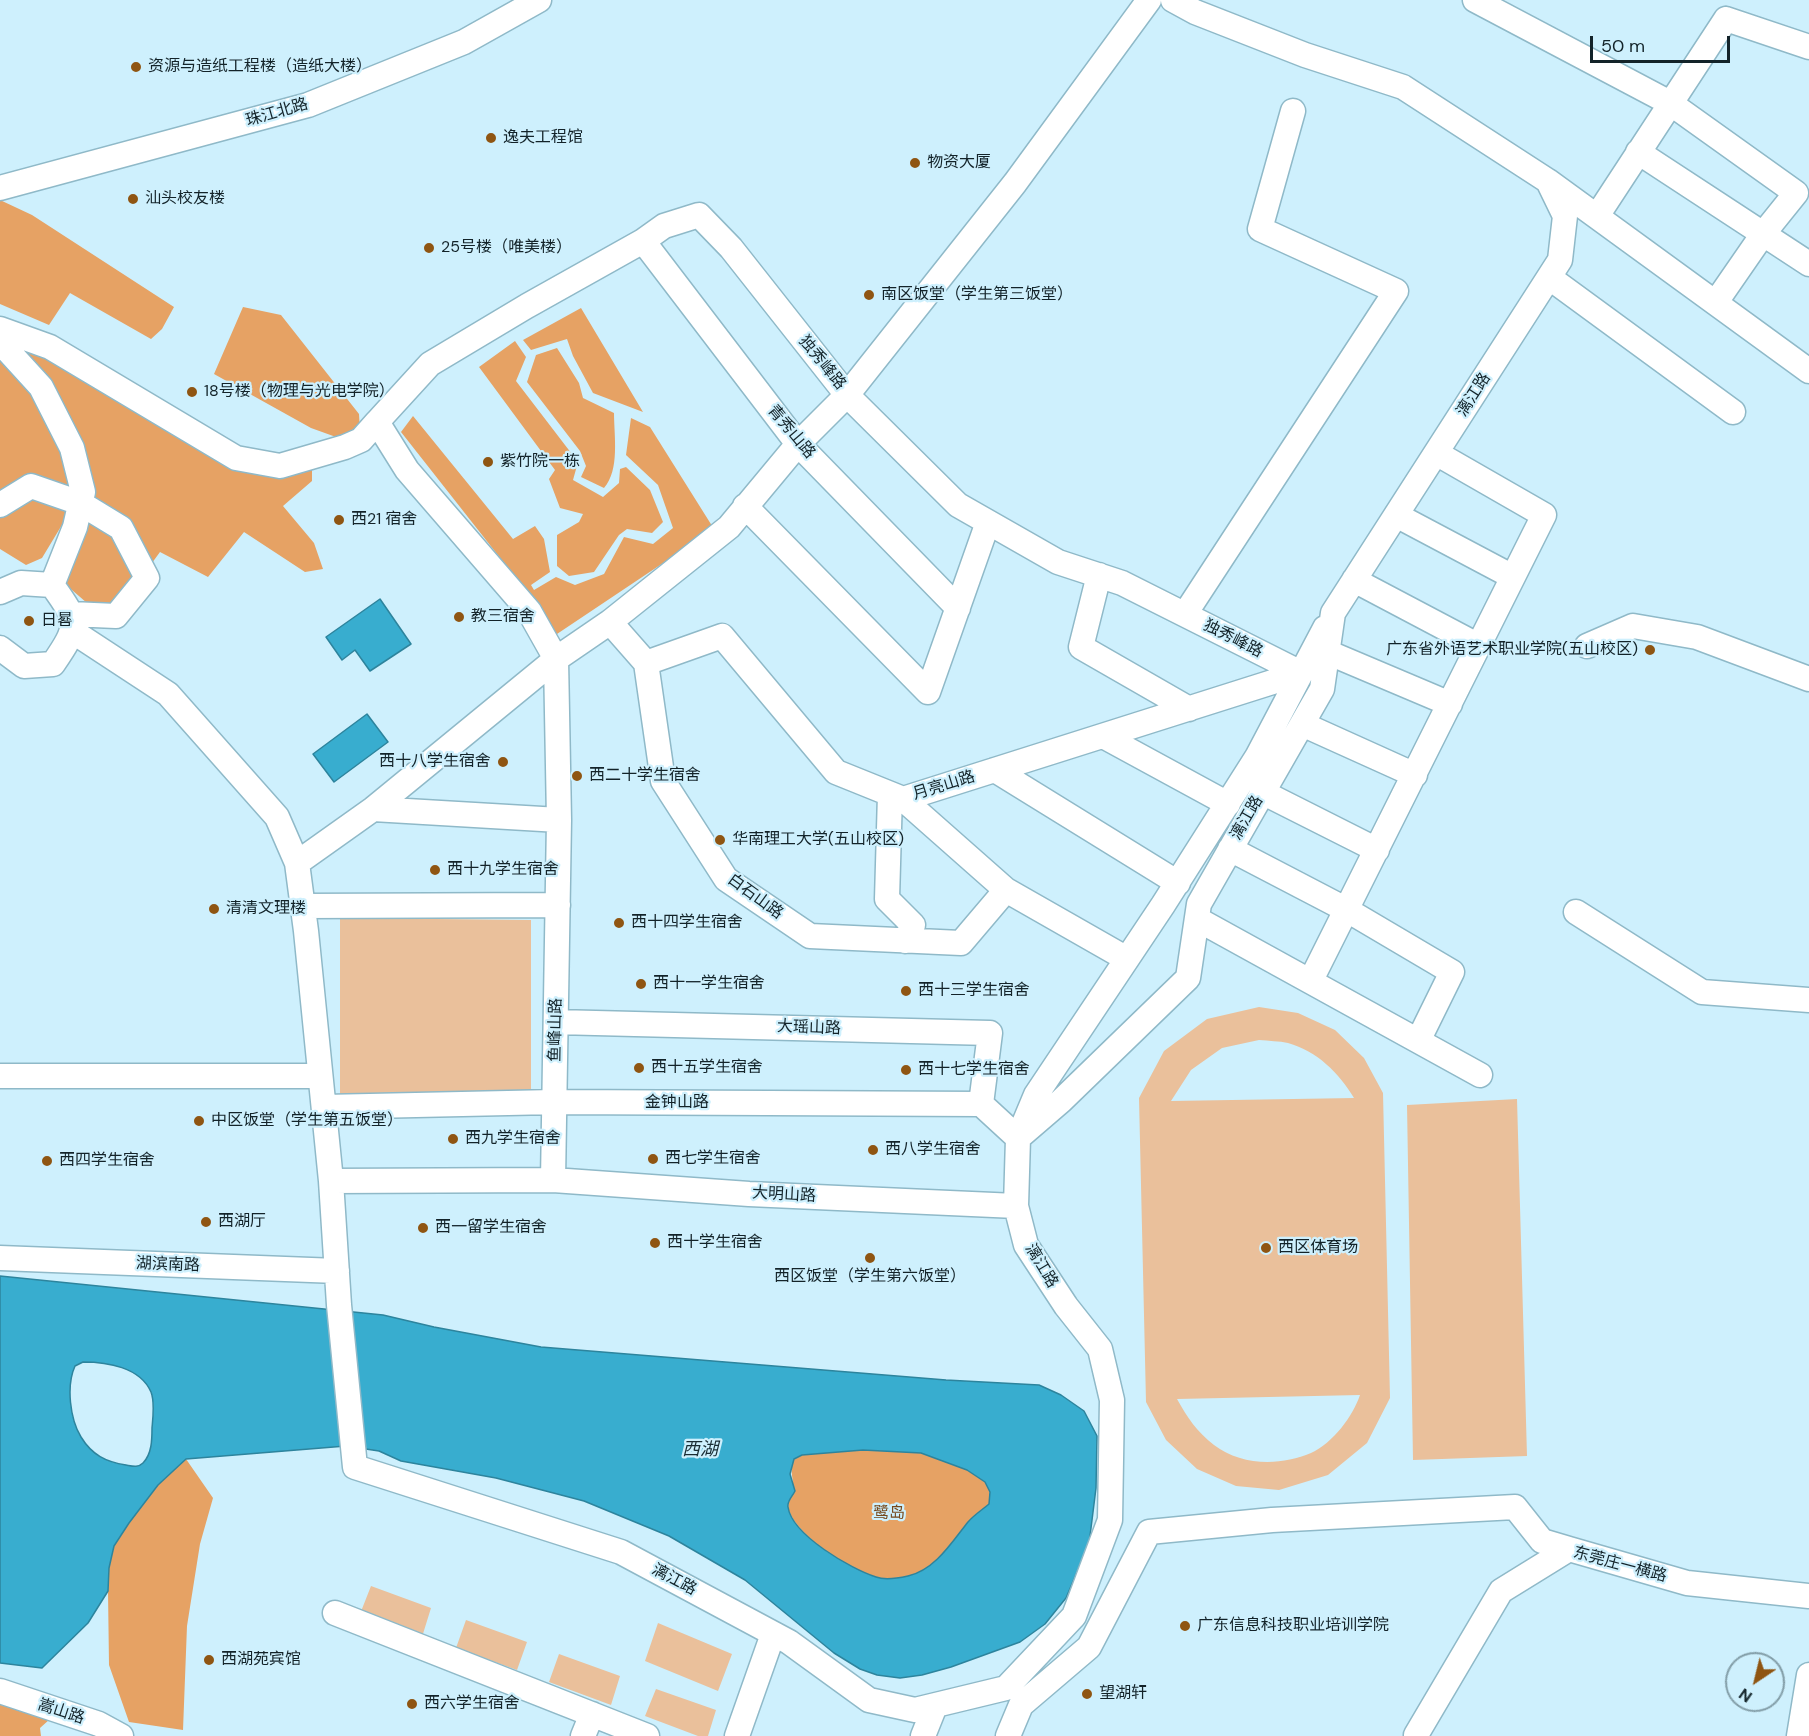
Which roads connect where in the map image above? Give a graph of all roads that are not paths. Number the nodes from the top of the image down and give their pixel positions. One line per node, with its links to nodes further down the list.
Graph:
1 (539, 0): 12 (street, 珠江北路)
2 (1149, 0): 22 (street)
3 (1173, 0): 5 (street)
4 (1475, 0): 8 (street)
5 (1205, 6): 11 (street)
6 (1720, 6): 7 (street); 8 (street)
7 (1807, 51)
8 (1670, 103): 10 (street); 14 (street)
9 (1293, 111): 39 (street)
10 (1638, 152): 13 (street); 14 (street)
11 (1548, 181): 13 (street); 17 (street)
12 (0, 188)
13 (1597, 216): 18 (street)
14 (1763, 234): 16 (street); 18 (street)
15 (643, 241): 22 (street, 独秀峰路); 24 (street, 独秀峰路); 25 (street, 青秀山路)
16 (1809, 264)
17 (1555, 269): 23 (street); 26 (street, 漓江路)
18 (1716, 302): 21 (street)
19 (0, 330): 24 (street, 独秀峰路)
20 (0, 342): 27 (street)
21 (1805, 362)
22 (847, 395): 25 (street); 31 (street, 独秀峰路)
23 (1733, 412)
24 (377, 422): 46 (street)
25 (798, 444): 29 (street); 37 (street, 青秀山路)
26 (1436, 453): 30 (street, 漓江路); 33 (street)
27 (80, 503): 28 (street); 36 (street); 40 (street)
28 (0, 505)
29 (746, 506): 37 (street); 41 (street)
30 (1396, 515): 33 (street); 34 (street, 漓江路)
31 (988, 522): 32 (street, 独秀峰路); 37 (street)
32 (1099, 575): 39 (street, 独秀峰路); 51 (street)
33 (1513, 578): 42 (street)
34 (1354, 580): 38 (street, 漓江路); 42 (street)
35 (3, 583): 36 (street)
36 (52, 585): 40 (street)
37 (958, 608)
38 (1333, 613): 45 (street, 漓江路); 48 (street)
39 (1185, 614): 48 (street, 独秀峰路)
40 (72, 622): 44 (street); 63 (street)
41 (610, 622): 46 (street); 47 (street)
42 (1479, 646): 50 (street)
43 (1587, 646): 49 (street)
44 (0, 648)
45 (1328, 652): 50 (street); 52 (street, 漓江路)
46 (556, 659): 59 (street); 60 (street, 鱼峰山路)
47 (646, 663): 57 (street, 月亮山路); 71 (street, 白石山路)
48 (1301, 673): 51 (street, 月亮山路); 58 (street)
49 (1809, 679)
50 (1450, 704): 55 (street)
51 (1189, 709): 53 (street, 月亮山路)
52 (1302, 724): 55 (street); 56 (street, 漓江路)
53 (1102, 736): 54 (street, 月亮山路); 58 (street)
54 (995, 770): 57 (street, 月亮山路); 64 (street)
55 (1414, 775): 62 (street)
56 (1262, 792): 61 (street, 漓江路); 62 (street)
57 (896, 796): 65 (street); 71 (street)
58 (1228, 804): 64 (street)
59 (373, 809): 60 (street); 63 (street)
60 (559, 820): 66 (street, 鱼峰山路)
61 (1230, 849): 68 (street); 70 (street, 漓江路)
62 (1377, 850): 68 (street)
63 (297, 863): 67 (street)
64 (1178, 883): 72 (street)
65 (1006, 890): 71 (street, 白石山路); 72 (street)
66 (558, 905): 67 (street); 75 (street, 鱼峰山路)
67 (303, 906): 79 (street)
68 (1347, 910): 73 (street); 76 (street)
69 (1576, 912): 74 (street)
70 (1197, 918): 73 (street); 83 (street, 漓江路)
71 (905, 940)
72 (1127, 958): 83 (street)
73 (1311, 980): 76 (street)
74 (1809, 1000)
75 (556, 1022): 80 (street, 鱼峰山路); 81 (street, 大瑶山路)
76 (1419, 1039): 77 (street)
77 (1480, 1075)
78 (0, 1076): 79 (street)
79 (320, 1076): 82 (street)
80 (554, 1102): 81 (street, 金钟山路); 82 (street, 金钟山路); 84 (street, 鱼峰山路)
81 (981, 1104): 83 (street)
82 (324, 1107): 85 (street)
83 (1018, 1138): 86 (street, 漓江路)
84 (553, 1180): 85 (street); 86 (street, 大明山路)
85 (331, 1181): 88 (street)
86 (1016, 1206): 95 (street, 漓江路)
87 (0, 1258): 88 (street, 湖滨南路)
88 (337, 1271): 92 (street, 漓江路)
89 (1569, 1549): 90 (street, 东莞庄一横路); 97 (street, 东莞庄一横路); 102 (street)
90 (1809, 1596)
91 (335, 1613): 96 (street)
92 (773, 1634): 95 (street, 漓江路); 100 (street)
93 (1809, 1675): 103 (street)
94 (0, 1691): 98 (street, 嵩山路)
95 (935, 1706): 101 (street)
96 (587, 1725): 99 (street)
97 (1416, 1735)
98 (121, 1736)
99 (647, 1736)
100 (737, 1736)
101 (923, 1736)
102 (1008, 1736)
103 (1799, 1736)

